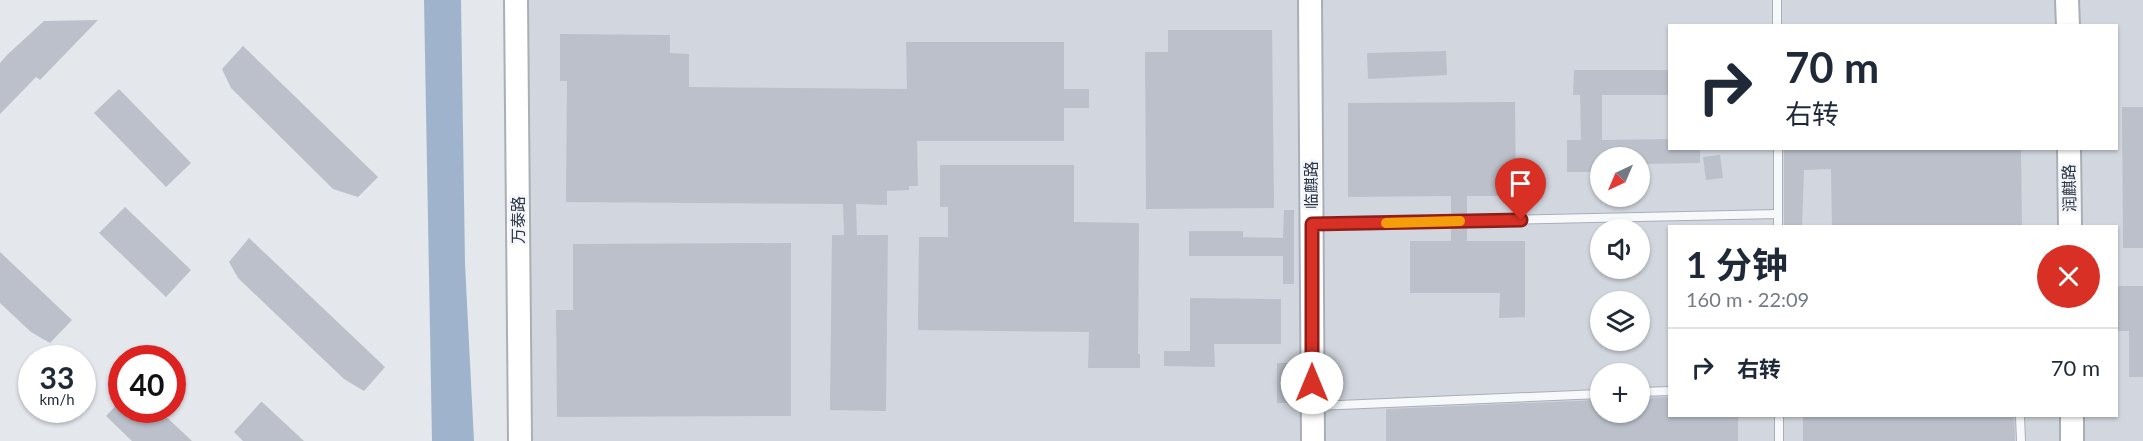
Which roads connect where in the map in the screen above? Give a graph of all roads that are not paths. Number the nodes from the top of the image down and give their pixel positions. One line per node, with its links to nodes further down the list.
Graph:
1 (516, 0): 20 (street, 万泰路)
2 (1310, 0): 10 (street, 临麒路)
3 (1777, 0): 5 (lane)
4 (2067, 0): 6 (street)
5 (1777, 24)
6 (2068, 24)
7 (1778, 150): 9 (lane)
8 (2069, 150): 12 (street, 润麒路)
9 (1778, 214): 10 (lane); 11 (lane)
10 (1312, 224): 16 (street, 临麒路)
11 (1778, 225)
12 (2070, 225)
13 (1668, 391): 14 (lane)
14 (1650, 392)
15 (1590, 394): 16 (lane)
16 (1312, 406): 21 (street, 临麒路)
17 (1779, 417): 22 (lane)
18 (2020, 417): 23 (lane)
19 (2072, 417): 24 (street)
20 (520, 441)
21 (1313, 441)
22 (1779, 441)
23 (2022, 441)
24 (2072, 441)

